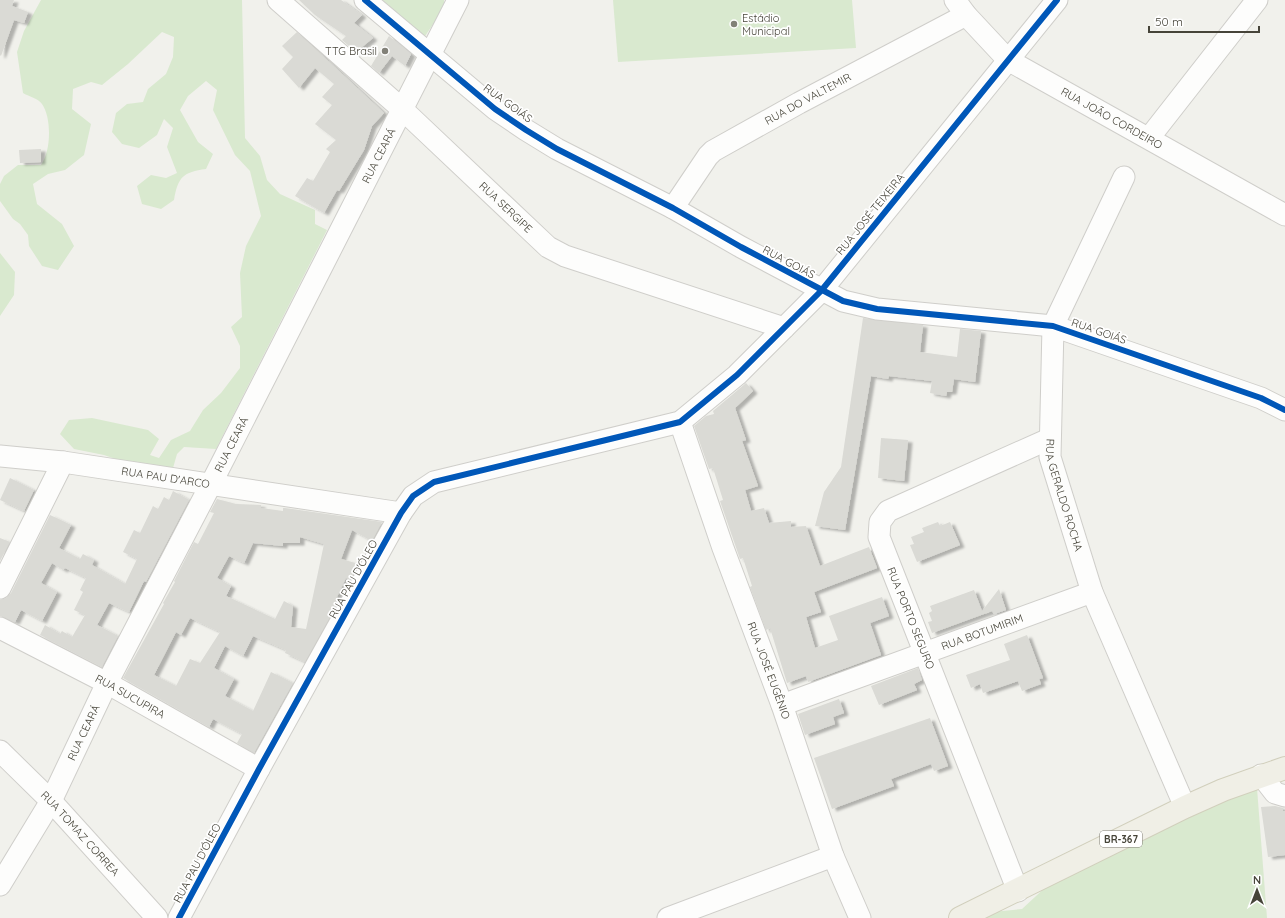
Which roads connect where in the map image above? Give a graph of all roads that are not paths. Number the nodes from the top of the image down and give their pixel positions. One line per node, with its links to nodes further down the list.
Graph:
1 (278, 0): 9 (street, RUA SERGIPE)
2 (365, 0): 7 (street, RUA GOIÁS)
3 (458, 0): 7 (street, RUA CEARÁ)
4 (1057, 0): 8 (street, RUA JOSÉ TEIXEIRA)
5 (1258, 0): 10 (street)
6 (960, 8): 8 (street, RUA JOÃO CORDEIRO); 12 (street, RUA DO VALTEMIR)
7 (431, 54): 9 (street, RUA CEARÁ); 12 (street, RUA GOIÁS)
8 (1008, 60): 10 (street, RUA JOÃO CORDEIRO); 14 (street, RUA JOSÉ TEIXEIRA)
9 (402, 110): 16 (street, RUA SERGIPE); 22 (street, RUA CEARÁ)
10 (1149, 138): 13 (street, RUA JOÃO CORDEIRO)
11 (1124, 177): 15 (street, RUA GERALDO ROCHA)
12 (673, 208): 14 (street, RUA GOIÁS)
13 (1285, 215)
14 (821, 290): 15 (street, RUA GOIÁS); 16 (street, RUA JOSÉ TEIXEIRA)
15 (1053, 326): 17 (street, RUA GOIÁS); 19 (street, RUA GERALDO ROCHA)
16 (784, 328): 18 (street, RUA JOSÉ TEIXEIRA)
17 (1285, 410)
18 (680, 422): 23 (street, RUA PAU D'ÓLEO); 29 (street, RUA JOSÉ EUGÊNIO)
19 (1049, 439): 25 (street, RUA GERALDO ROCHA); 27 (street, RUA PORTO SEGURO)
20 (0, 456): 21 (street, RUA PAU D'ARCO)
21 (63, 462): 22 (street, RUA PAU D'ARCO); 24 (street)
22 (211, 484): 23 (street, RUA PAU D'ARCO); 28 (street, RUA CEARÁ)
23 (401, 513): 32 (street, RUA PAU D'ÓLEO)
24 (0, 588)
25 (1092, 592): 27 (street, RUA BOTUMIRIM); 36 (street, RUA GERALDO ROCHA)
26 (0, 628): 28 (street, RUA SUCUPIRA)
27 (925, 654): 29 (street, RUA BOTUMIRIM); 39 (street, RUA PORTO SEGURO)
28 (107, 683): 32 (street, RUA SUCUPIRA); 35 (street, RUA CEARÁ)
29 (782, 705): 37 (street, RUA JOSÉ EUGÊNIO)
30 (0, 751): 35 (street, RUA TOMAZ CORREA)
31 (1285, 768): 33 (main road, BR-367)
32 (259, 769): 41 (street, RUA PAU D'ÓLEO)
33 (1262, 775): 34 (street); 36 (main road, BR-367)
34 (1285, 796)
35 (51, 801): 38 (street, RUA CEARÁ); 40 (street, RUA TOMAZ CORREA)
36 (1185, 807): 39 (main road, BR-367)
37 (833, 856): 42 (street); 43 (street, RUA JOSÉ EUGÊNIO)
38 (0, 886)
39 (1018, 891): 44 (main road, BR-367)
40 (157, 918)
41 (179, 918)
42 (668, 918)
43 (860, 918)
44 (960, 918)

